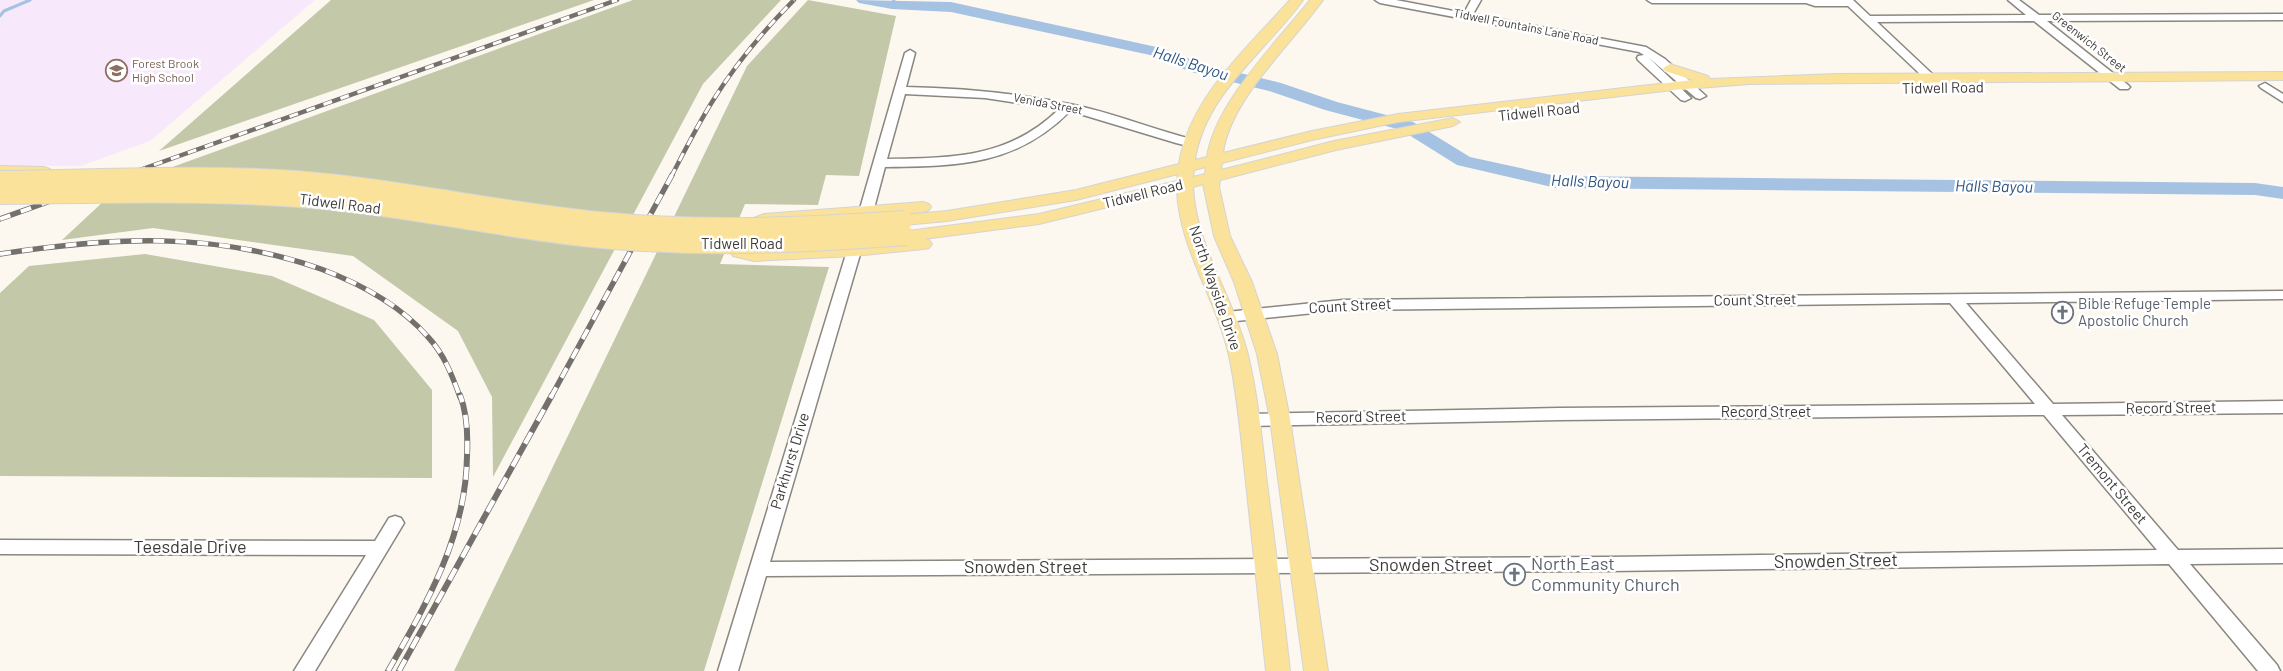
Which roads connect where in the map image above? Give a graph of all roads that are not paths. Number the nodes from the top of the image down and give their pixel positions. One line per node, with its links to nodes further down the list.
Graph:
1 (1297, 0): 16 (main road, North Wayside Drive)
2 (1317, 0): 17 (main road, North Wayside Drive)
3 (1380, 0): 10 (street, Tidwell Fountains Lane Road)
4 (1476, 0): 10 (street)
5 (1652, 0): 6 (street)
6 (1794, 0): 7 (street)
7 (1807, 0): 9 (street)
8 (2013, 0): 13 (street, Greenwich Street)
9 (1849, 2): 12 (street)
10 (1468, 16): 14 (street, Tidwell Fountains Lane Road)
11 (2283, 17): 13 (street)
12 (1868, 19): 13 (street); 23 (street)
13 (2037, 19): 21 (street, Greenwich Street)
14 (1612, 43): 18 (street, Tidwell Fountains Lane Road); 28 (street, Tidwell Fountains Lane Road)
15 (910, 53): 27 (street)
16 (1248, 55): 29 (main road, North Wayside Drive)
17 (1265, 64): 34 (main road, North Wayside Drive)
18 (1670, 68): 22 (main road); 28 (street, Tidwell Fountains Lane Road)
19 (2283, 76): 20 (main road, Tidwell Road)
20 (2251, 77): 21 (main road, Tidwell Road); 24 (main road)
21 (2112, 78): 23 (main road, Tidwell Road); 26 (street, Greenwich Street)
22 (1724, 82): 23 (main road, Tidwell Road); 28 (main road, Tidwell Road)
23 (1935, 84): 26 (main road, Tidwell Road); 28 (main road, Tidwell Road)
24 (2265, 86): 25 (main road, Tidwell Road); 26 (main road, Tidwell Road); 30 (street)
25 (2283, 86)
26 (2124, 87)
27 (899, 90): 31 (street, Venida Street); 33 (street)
28 (1686, 91): 34 (main road, Tidwell Road); 34 (main road, Tidwell Road)
29 (1214, 96): 32 (main road, North Wayside Drive)
30 (2283, 99)
31 (1068, 107): 32 (street, Venida Street); 33 (street)
32 (1192, 143): 36 (main road, North Wayside Drive)
33 (878, 163): 41 (street)
34 (1214, 169): 36 (main road, Tidwell Road); 46 (main road, North Wayside Drive)
35 (0, 171): 39 (main road)
36 (1186, 175): 40 (main road, Tidwell Road); 47 (main road, North Wayside Drive)
37 (0, 180): 42 (main road, Tidwell Road, bridge)
38 (0, 195): 42 (main road, Tidwell Road, bridge)
39 (0, 201)
40 (1081, 202): 41 (main road); 42 (main road, Tidwell Road); 43 (main road)
41 (866, 212): 43 (main road)
42 (905, 228)
43 (854, 251): 59 (street, Parkhurst Drive)
44 (2283, 294): 45 (street, Count Street)
45 (1954, 298): 46 (street, Count Street); 49 (street, Tremont Street)
46 (1254, 314): 47 (street, Count Street); 50 (main road, North Wayside Drive)
47 (1227, 317): 51 (main road, North Wayside Drive)
48 (2283, 407): 49 (street, Record Street)
49 (2049, 410): 50 (street, Record Street); 56 (street, Tremont Street)
50 (1280, 419): 51 (street, Record Street); 58 (main road, North Wayside Drive)
51 (1249, 420): 57 (main road, North Wayside Drive)
52 (395, 524): 54 (street)
53 (0, 547): 54 (street, Teesdale Drive)
54 (380, 548): 60 (street)
55 (2283, 556): 56 (street, Snowden Street)
56 (2174, 557): 58 (street, Snowden Street); 64 (street, Tremont Street)
57 (1266, 566): 58 (street, Snowden Street); 59 (street, Snowden Street); 62 (main road, North Wayside Drive)
58 (1302, 566): 63 (main road, North Wayside Drive)
59 (759, 569): 61 (street, Parkhurst Drive)
60 (304, 671)
61 (728, 671)
62 (1278, 671)
63 (1316, 671)
64 (2270, 671)

